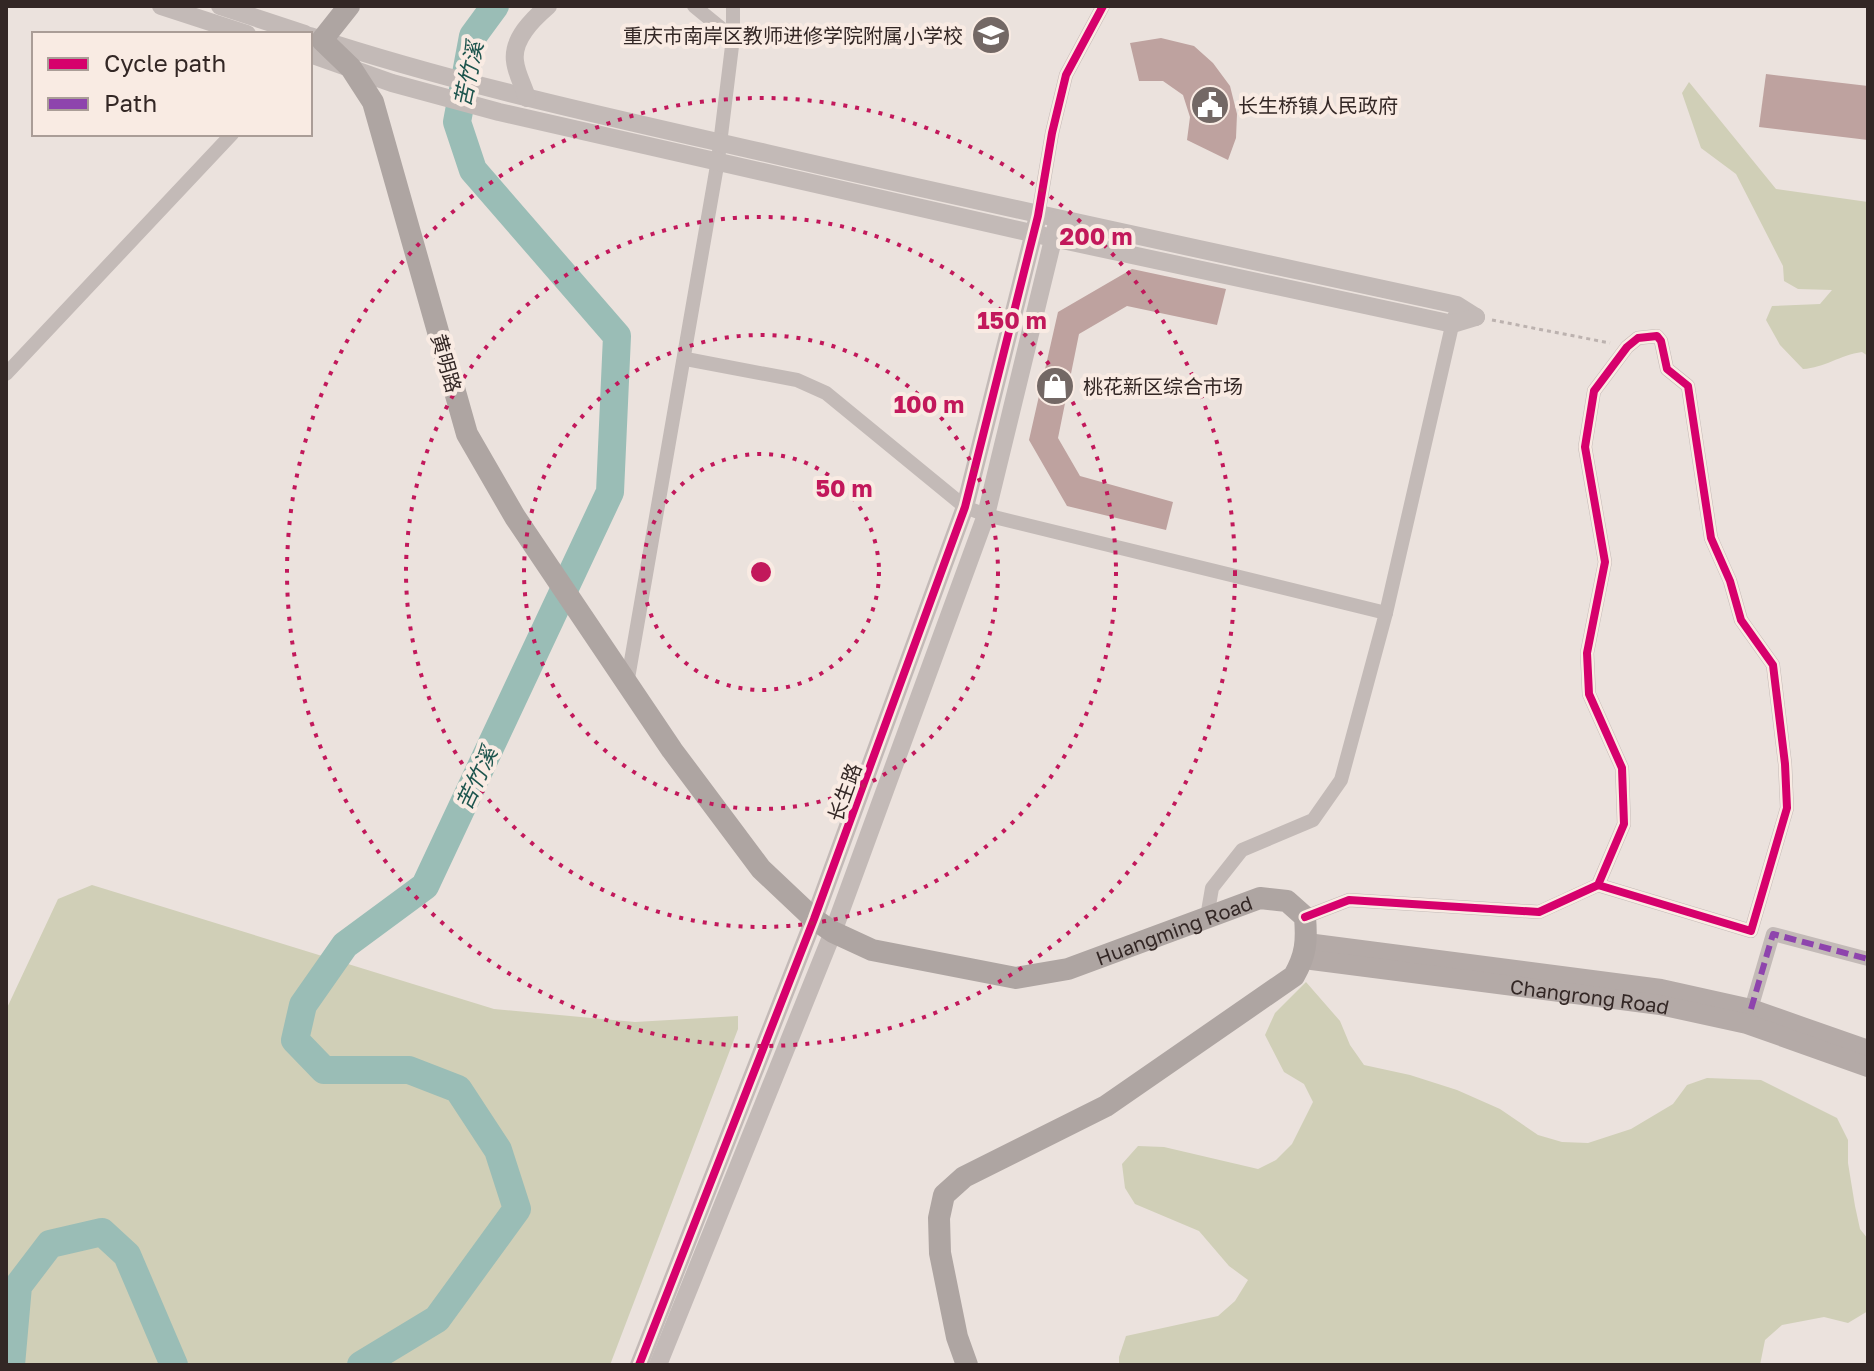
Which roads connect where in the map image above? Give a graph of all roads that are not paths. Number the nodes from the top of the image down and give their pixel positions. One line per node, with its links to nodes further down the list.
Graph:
1 (161, 6): 8 (street)
2 (220, 6): 9 (street)
3 (548, 6): 15 (street)
4 (694, 6): 10 (street)
5 (733, 6): 10 (street)
6 (1103, 6): 19 (street)
7 (346, 8): 11 (highway)
8 (241, 32)
9 (284, 32)
10 (733, 38): 17 (street)
11 (312, 42)
12 (312, 43): 15 (street)
13 (312, 44): 14 (highway, 黄明路)
14 (351, 68): 17 (street); 28 (highway, 黄明路)
15 (527, 98): 17 (street)
16 (230, 136): 24 (street)
17 (720, 151): 19 (street); 23 (street)
18 (1058, 219): 19 (street); 20 (street, 长生路); 21 (street)
19 (1035, 224): 20 (street); 25 (street, 长生路)
20 (1053, 238): 21 (street); 26 (street, 长生路)
21 (1455, 314): 22 (street); 27 (street)
22 (1476, 317)
23 (686, 359): 25 (street); 28 (street)
24 (6, 374)
25 (965, 507): 26 (street); 32 (street, 长生路)
26 (986, 515): 27 (street); 33 (street, 长生路)
27 (1386, 613): 30 (street)
28 (622, 676): 32 (highway, Huangming Road)
29 (1598, 885): 29 (street); 31 (street)
30 (1207, 917): 31 (highway, Huangming Road); 33 (highway, Huangming Road)
31 (1305, 917): 34 (highway)
32 (814, 919): 33 (highway, Huangming Road); 39 (street, 长生路)
33 (833, 932): 40 (street, 长生路)
34 (1305, 951): 36 (main road, Changrong Road); 38 (main road, Changrong Road); 41 (highway)
35 (1868, 959): 36 (street)
36 (1751, 1009): 37 (main road, Changrong Road)
37 (1868, 1050)
38 (1868, 1067)
39 (639, 1365)
40 (658, 1365)
41 (967, 1365)

